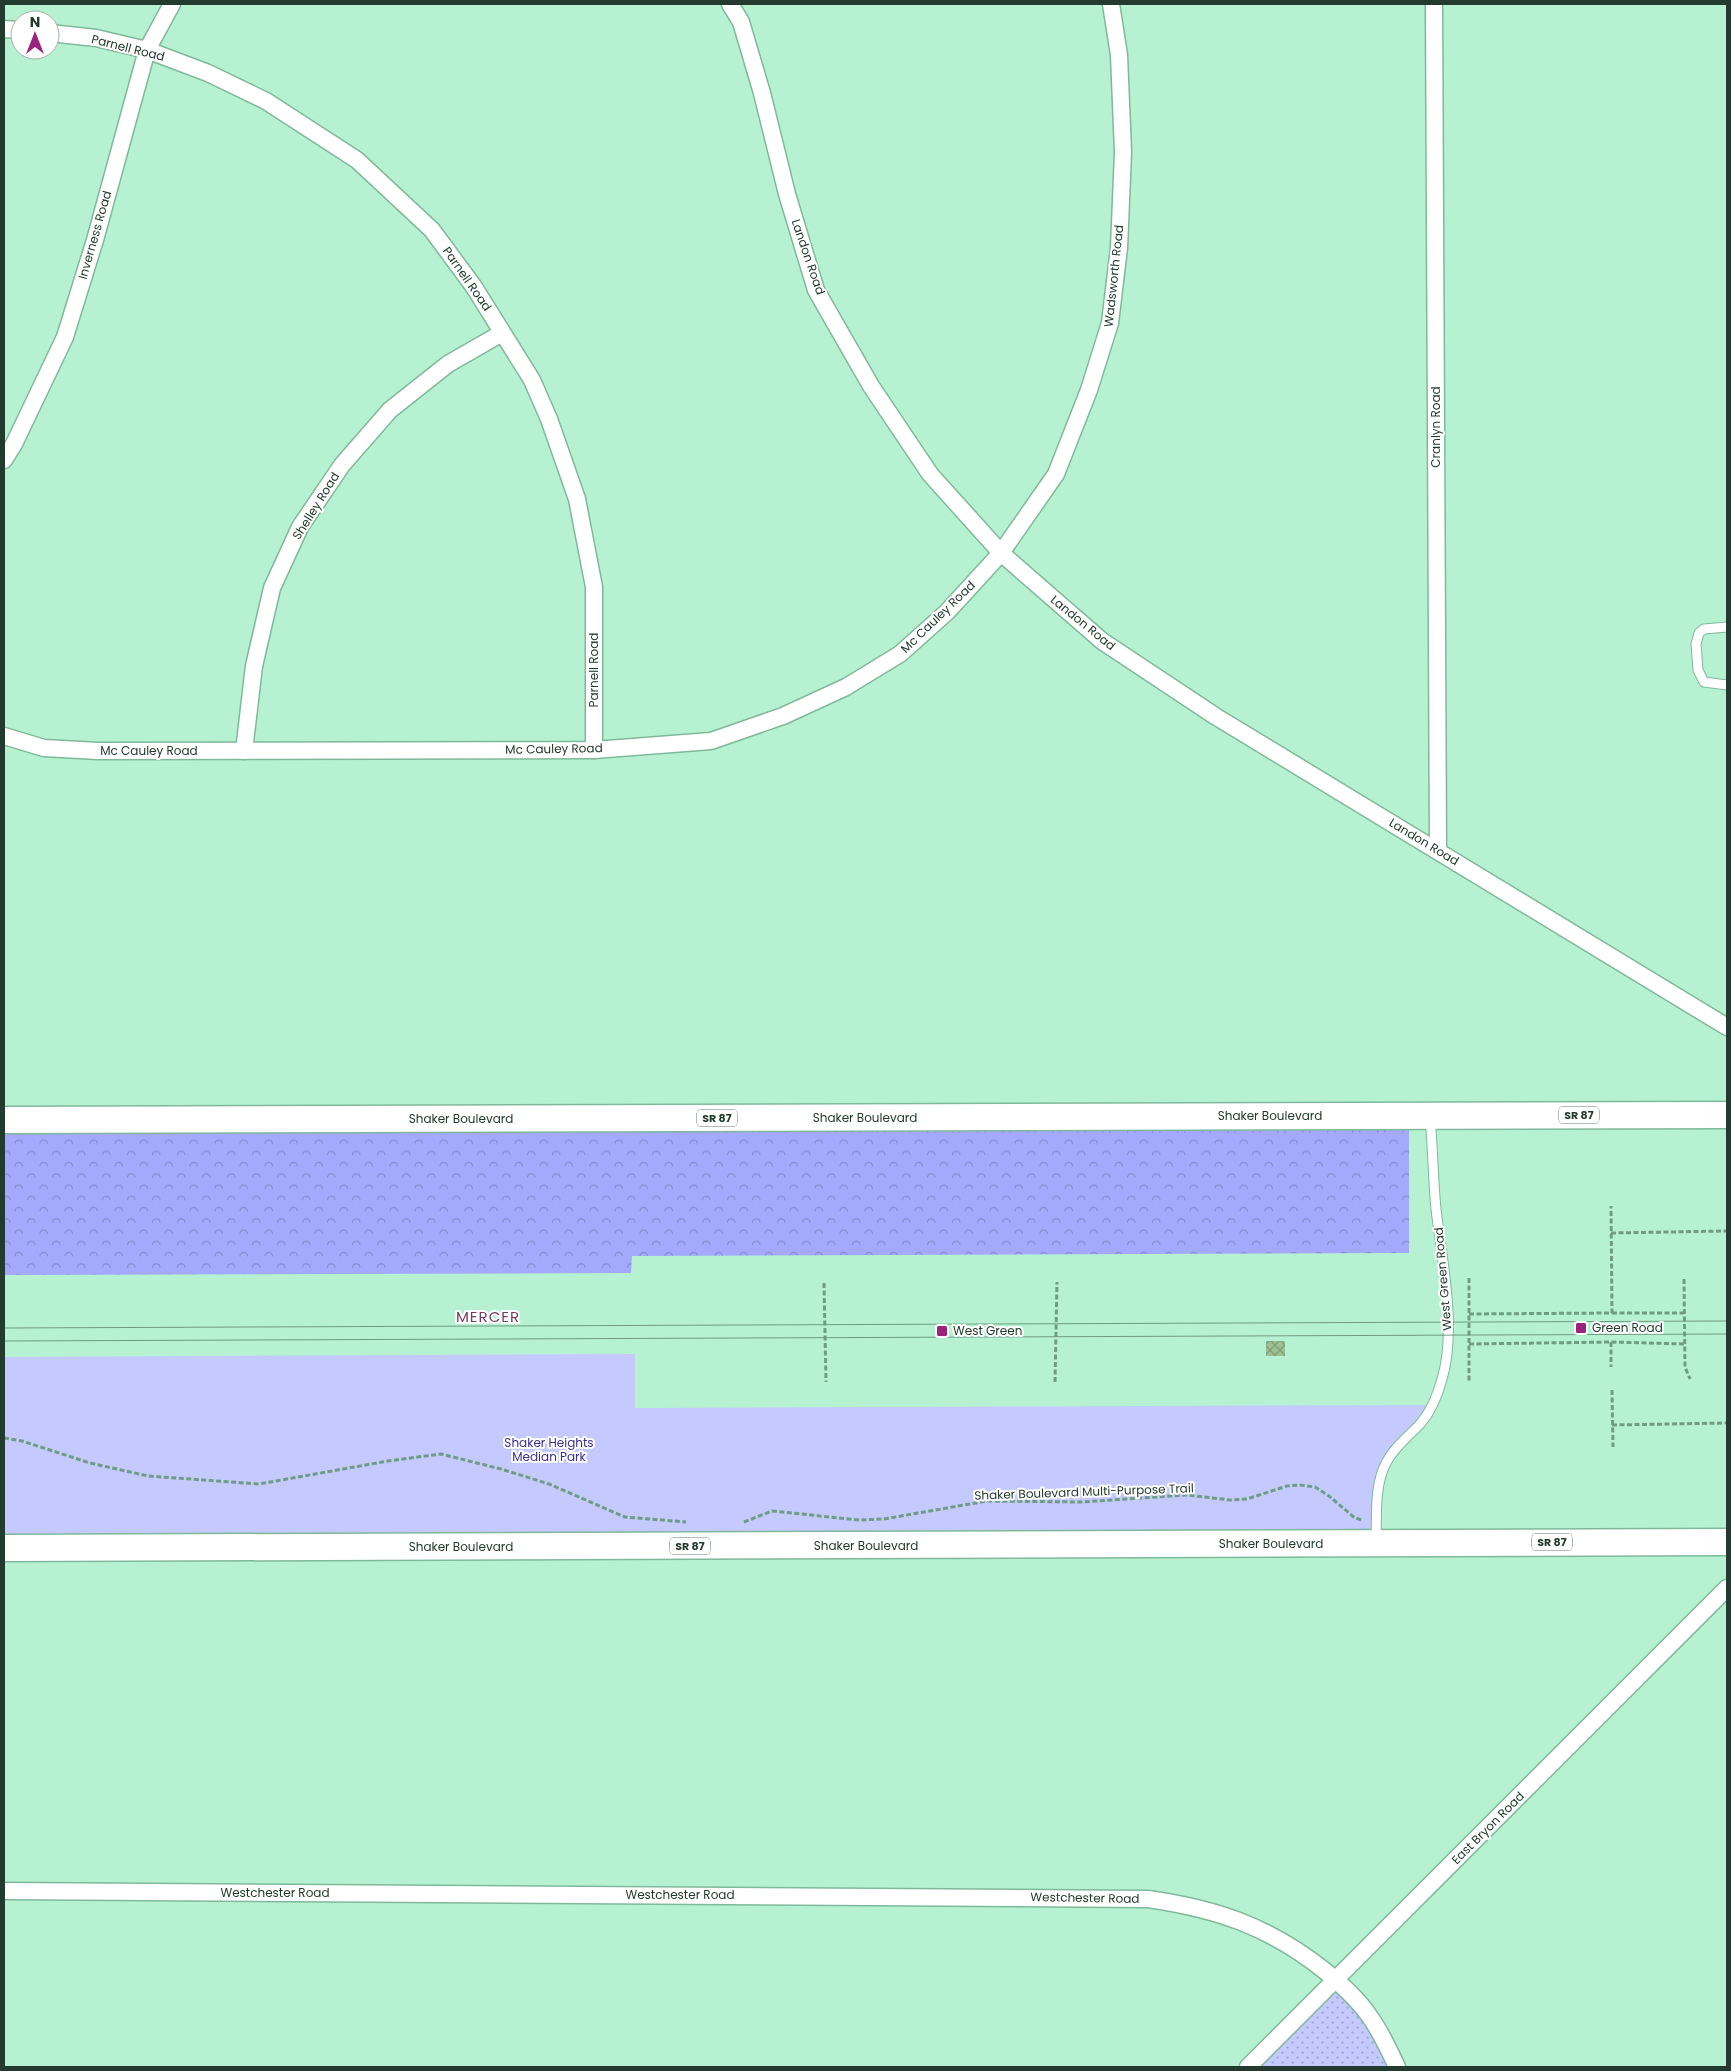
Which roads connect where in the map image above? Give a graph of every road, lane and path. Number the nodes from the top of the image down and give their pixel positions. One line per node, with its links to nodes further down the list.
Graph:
1 (172, 4): 6 (street, Inverness Road)
2 (730, 4): 9 (street, Landon Road)
3 (1112, 4): 9 (street, Wadsworth Road)
4 (1434, 4): 15 (street, Cranlyn Road)
5 (60, 34): 6 (street, Parnell Road)
6 (147, 50): 7 (street, Parnell Road); 8 (street, Inverness Road)
7 (502, 333): 13 (street, Shelley Road); 14 (street, Parnell Road)
8 (4, 460)
9 (1001, 553): 14 (street, Mc Cauley Road); 15 (street, Landon Road)
10 (1727, 627): 11 (lane)
11 (1727, 685)
12 (4, 736): 13 (street, Mc Cauley Road)
13 (244, 750): 14 (street, Mc Cauley Road)
14 (594, 750)
15 (1438, 850): 16 (street, Landon Road)
16 (1727, 1027)
17 (1727, 1115): 18 (main road, Shaker Boulevard / SR 87)
18 (1430, 1116): 19 (main road, Shaker Boulevard / SR 87); 45 (lane, West Green Road)
19 (4, 1120)
20 (1611, 1206): 22 (path)
21 (1727, 1232): 22 (path)
22 (1611, 1233): 27 (path)
23 (1468, 1278): 29 (path)
24 (1684, 1280): 28 (path)
25 (1057, 1282): 37 (path)
26 (824, 1283): 36 (path)
27 (1612, 1313): 28 (path); 29 (path)
28 (1684, 1313): 32 (path)
29 (1469, 1314): 31 (path)
30 (1611, 1342): 31 (path); 32 (path); 33 (path)
31 (1469, 1344): 35 (path)
32 (1684, 1344): 34 (path)
33 (1611, 1367)
34 (1690, 1379)
35 (1469, 1381)
36 (826, 1382)
37 (1055, 1382)
38 (1612, 1390): 40 (path)
39 (1727, 1423): 40 (path)
40 (1612, 1425): 42 (path)
41 (4, 1438): 43 (path)
42 (1612, 1447)
43 (692, 1523)
44 (740, 1524): 45 (path, Shaker Boulevard Multi-Purpose Trail)
45 (1371, 1532): 46 (main road, Shaker Boulevard / SR 87); 47 (main road, Shaker Boulevard / SR 87)
46 (1727, 1542)
47 (4, 1548)
48 (1727, 1588): 50 (street, East Bryon Road)
49 (4, 1891): 50 (street, Westchester Road)
50 (1336, 1980): 51 (street, East Bryon Road); 52 (street, Westchester Road)
51 (1248, 2067)
52 (1397, 2067)

